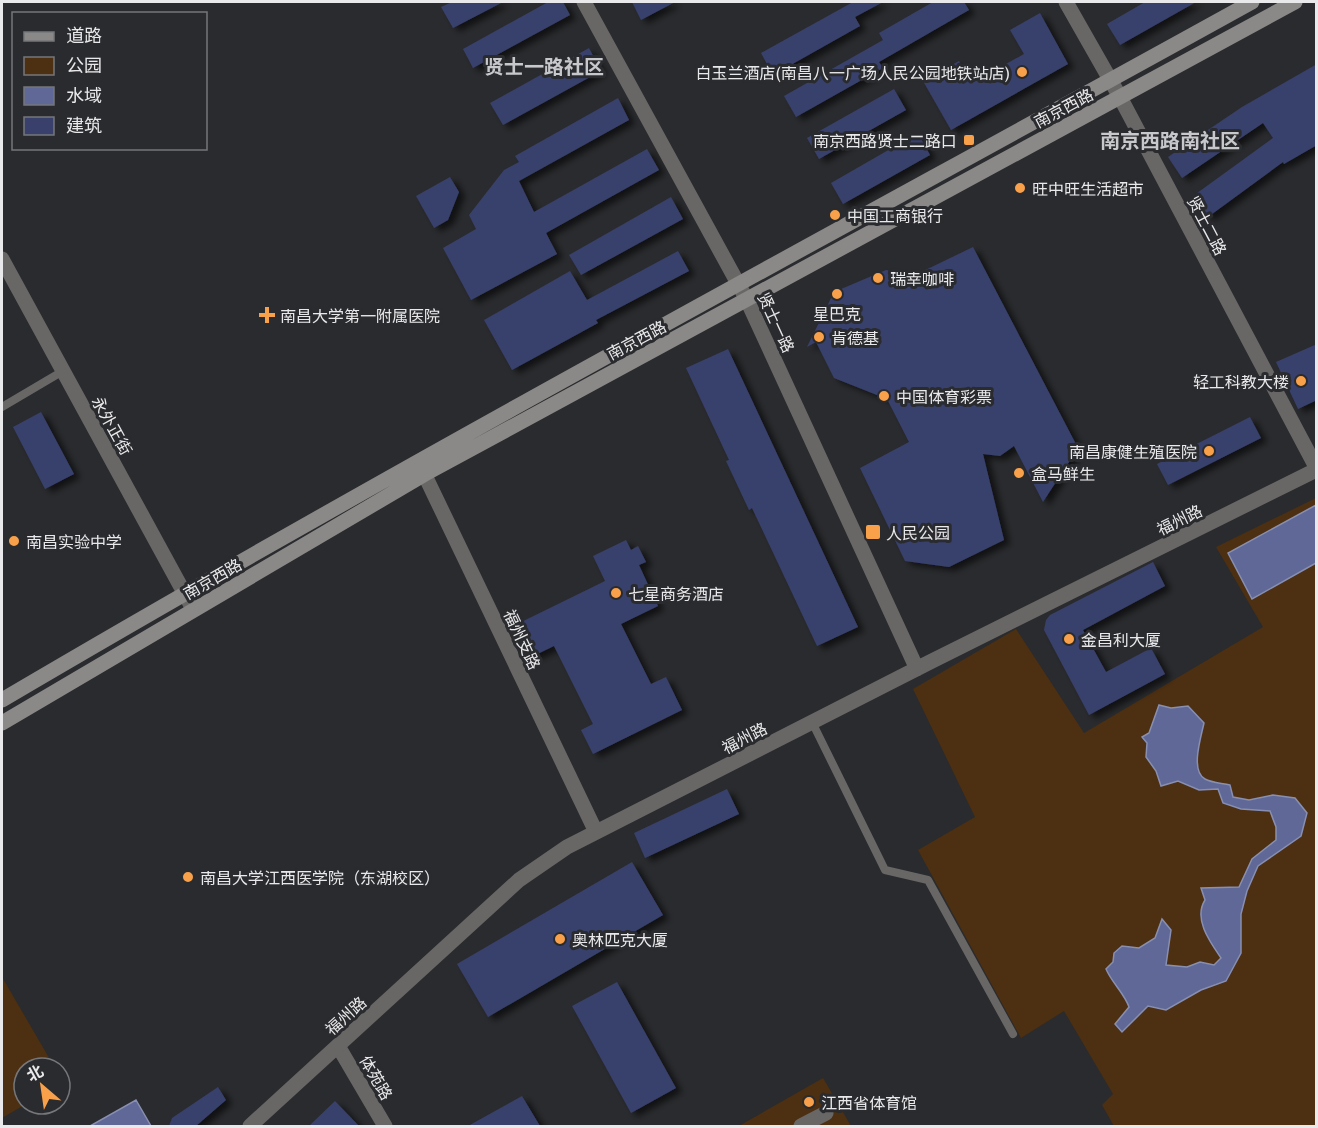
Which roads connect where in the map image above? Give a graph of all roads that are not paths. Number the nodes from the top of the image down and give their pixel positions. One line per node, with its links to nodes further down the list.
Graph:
1 (584, 2): 8 (street, 贤士一路)
2 (1066, 2): 5 (street, 贤士二路)
3 (1252, 2): 5 (main road, 南京西路)
4 (1295, 2): 6 (main road, 南京西路)
5 (1110, 80): 6 (street, 贤士二路); 8 (main road, 南京西路)
6 (1120, 97): 9 (main road, 南京西路); 13 (street, 贤士二路)
7 (2, 259): 10 (street, 永外正街)
8 (738, 285): 9 (street, 贤士一路); 12 (main road, 南京西路)
9 (747, 300): 12 (main road, 南京西路); 16 (street, 贤士一路)
10 (63, 371): 11 (lane); 14 (street, 永外正街)
11 (2, 407)
12 (421, 467): 14 (main road, 南京西路); 15 (main road, 南京西路); 20 (street, 福州支路)
13 (1317, 468): 16 (street, 福州路)
14 (184, 592): 15 (street, 永外正街); 17 (main road, 南京西路)
15 (193, 609): 19 (main road, 南京西路)
16 (917, 669): 18 (street, 福州路)
17 (2, 700)
18 (812, 722): 20 (street, 福州路); 21 (lane)
19 (2, 723)
20 (596, 832): 22 (street, 福州路)
21 (1013, 1034)
22 (338, 1046): 24 (street, 福州路); 25 (street, 体苑路)
23 (826, 1113): 26 (street)
24 (250, 1126)
25 (385, 1126)
26 (801, 1126)

